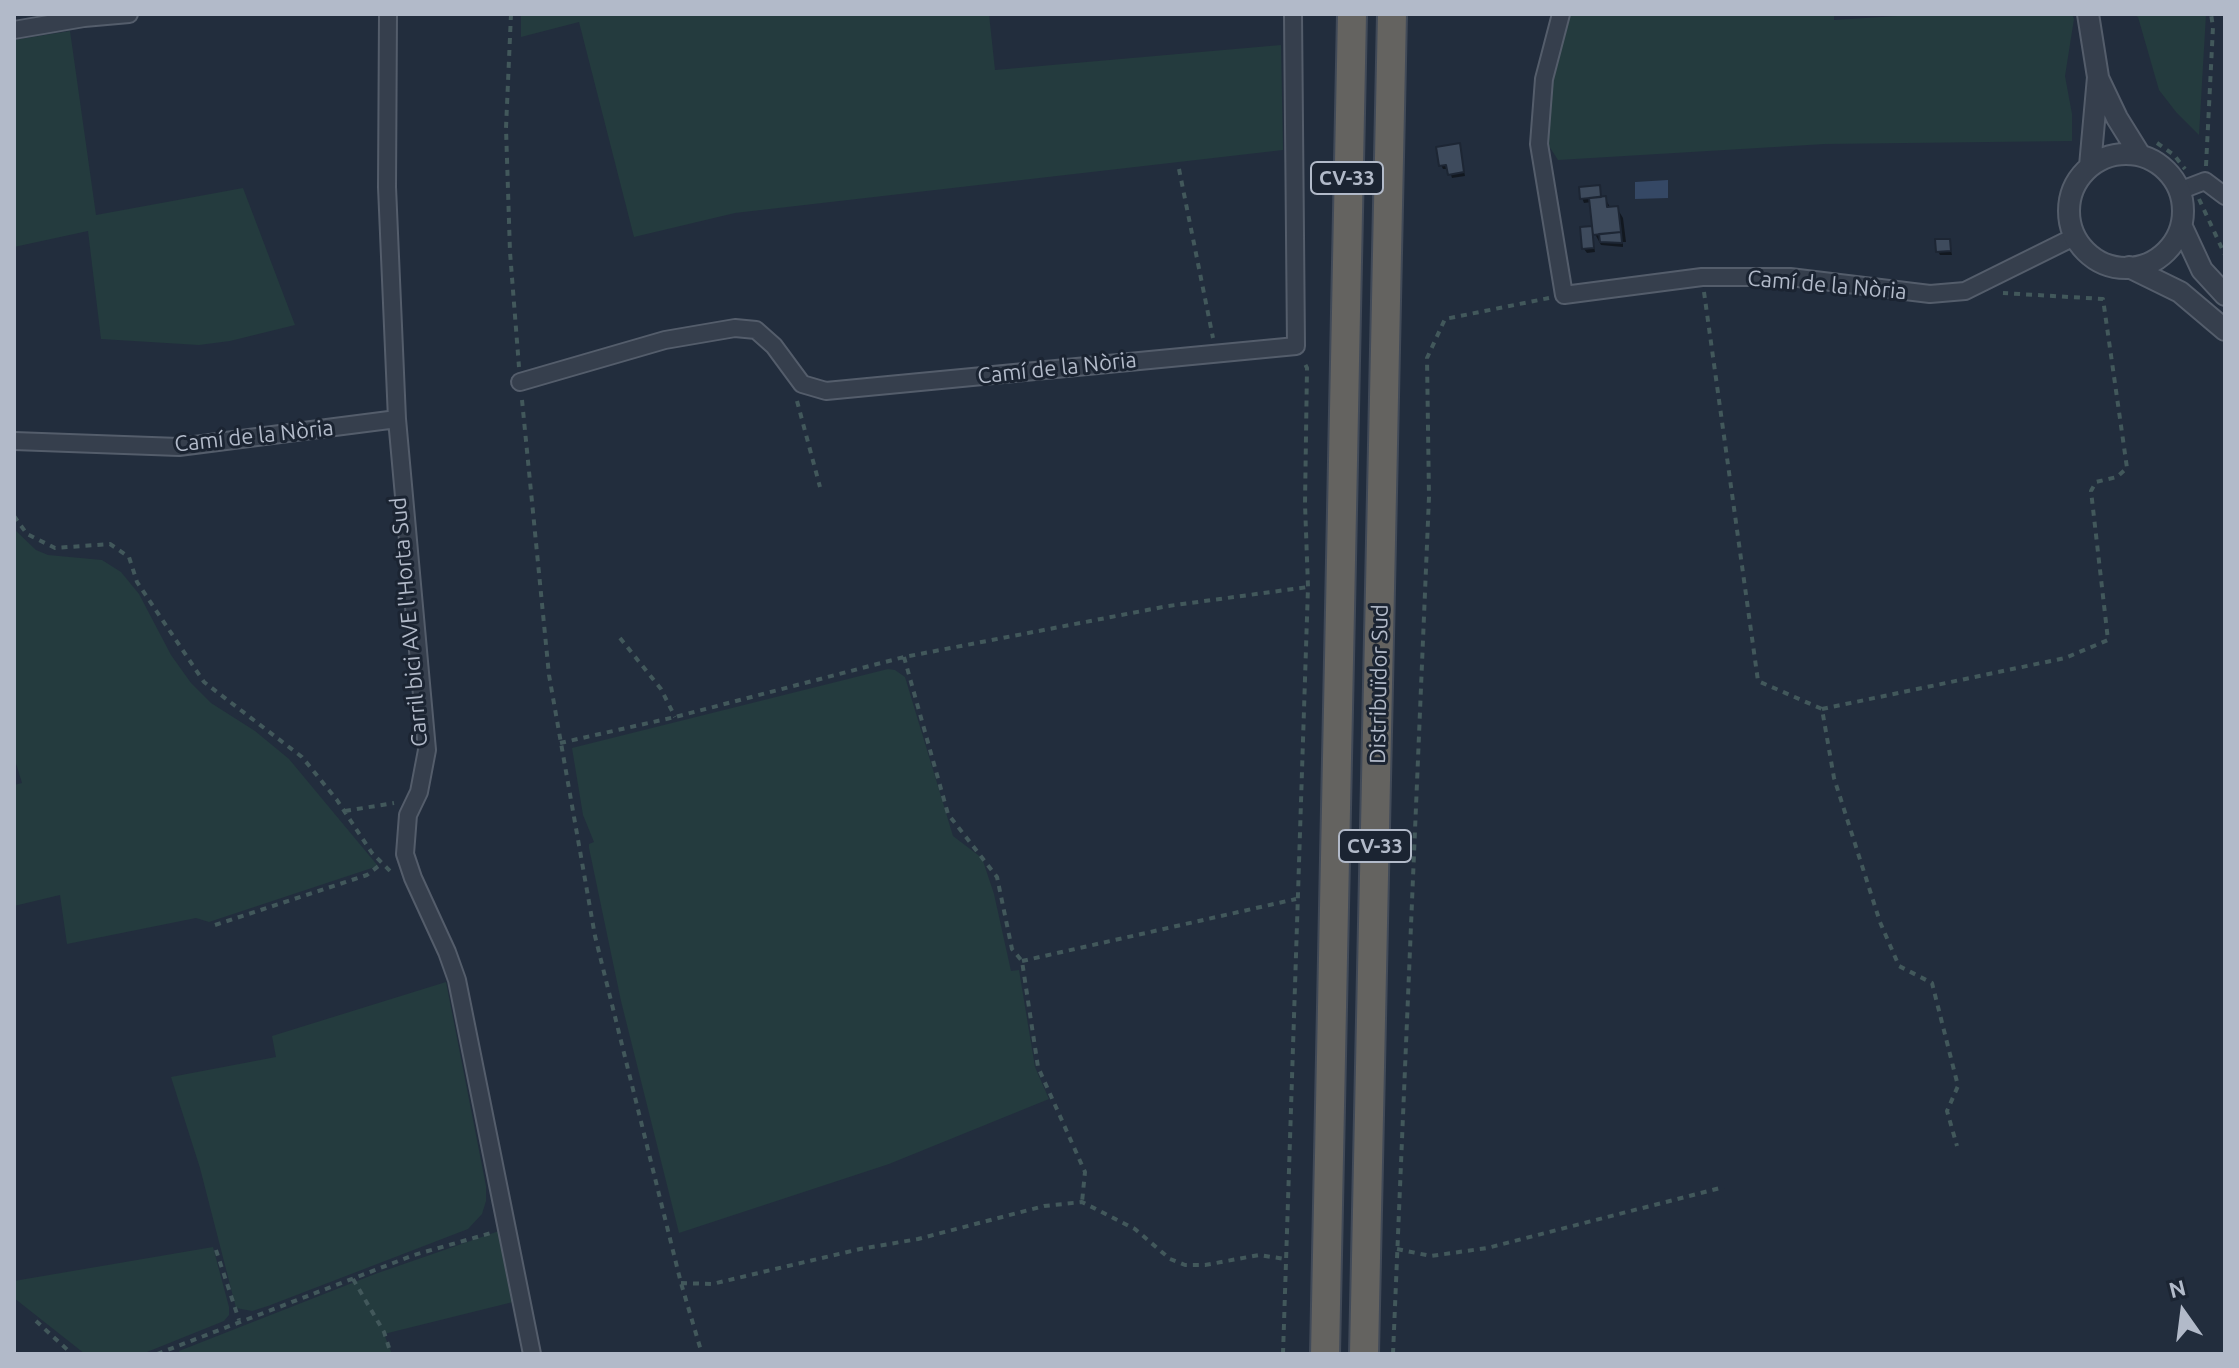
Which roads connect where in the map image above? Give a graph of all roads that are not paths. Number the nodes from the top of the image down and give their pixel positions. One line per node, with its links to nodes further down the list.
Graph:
1 (129, 14): 8 (street)
2 (388, 14): 20 (street)
3 (1293, 14): 19 (street, Camí de la Nòria)
4 (1352, 14): 23 (highway, Distribuïdor Sud / CV-33)
5 (1392, 14): 24 (highway, Distribuïdor Sud / CV-33)
6 (1561, 14): 15 (street, Camí de la Nòria)
7 (2088, 14): 9 (street)
8 (14, 30)
9 (2098, 77): 10 (street); 11 (street)
10 (2140, 155): 11 (street); 12 (street)
11 (2090, 166): 15 (street)
12 (2179, 191): 13 (street); 14 (street)
13 (2225, 196)
14 (2182, 227): 16 (street); 17 (street)
15 (2076, 236): 16 (street)
16 (2129, 267): 18 (street)
17 (2225, 295)
18 (2225, 330)
19 (520, 382)
20 (397, 419): 21 (street, Camí de la Nòria); 22 (street)
21 (14, 441)
22 (532, 1354)
23 (1325, 1354)
24 (1364, 1354)

